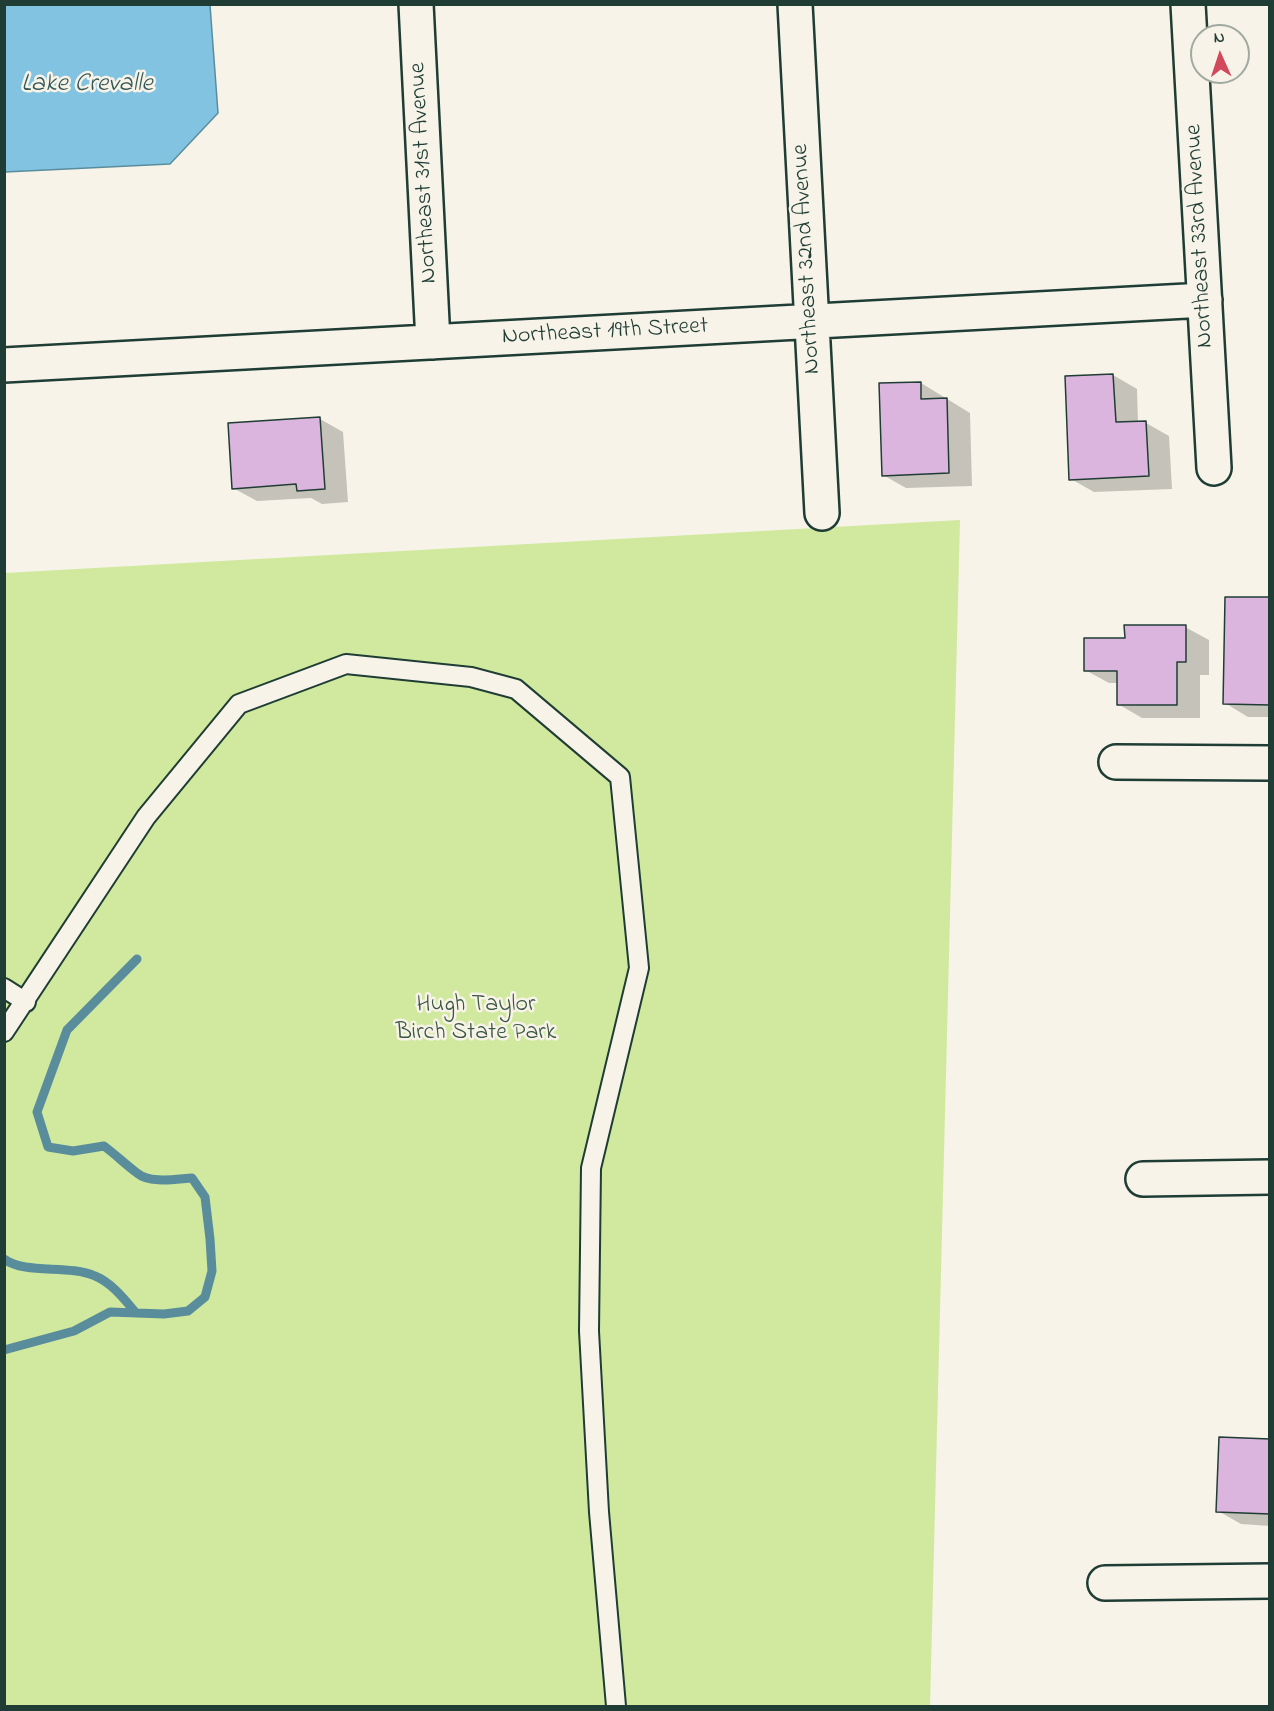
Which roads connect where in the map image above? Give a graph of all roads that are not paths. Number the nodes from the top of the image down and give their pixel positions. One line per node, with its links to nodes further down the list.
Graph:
1 (416, 4): 6 (street, Northeast 31st Avenue)
2 (795, 4): 5 (street, Northeast 32nd Avenue)
3 (1188, 4): 4 (street, Northeast 33rd Avenue)
4 (1205, 300): 5 (street, Northeast 19th Street); 8 (street, Northeast 33rd Avenue)
5 (811, 322): 6 (street, Northeast 19th Street); 9 (street, Northeast 32nd Avenue)
6 (433, 342): 7 (street, Northeast 19th Street)
7 (4, 365)
8 (1214, 468)
9 (822, 513)
10 (1116, 762): 11 (street)
11 (1269, 763)
12 (4, 988): 13 (lane)
13 (26, 1002): 14 (lane); 19 (lane)
14 (4, 1032)
15 (1269, 1177): 16 (street)
16 (1143, 1179)
17 (1269, 1581): 18 (street)
18 (1105, 1583)
19 (616, 1707)

